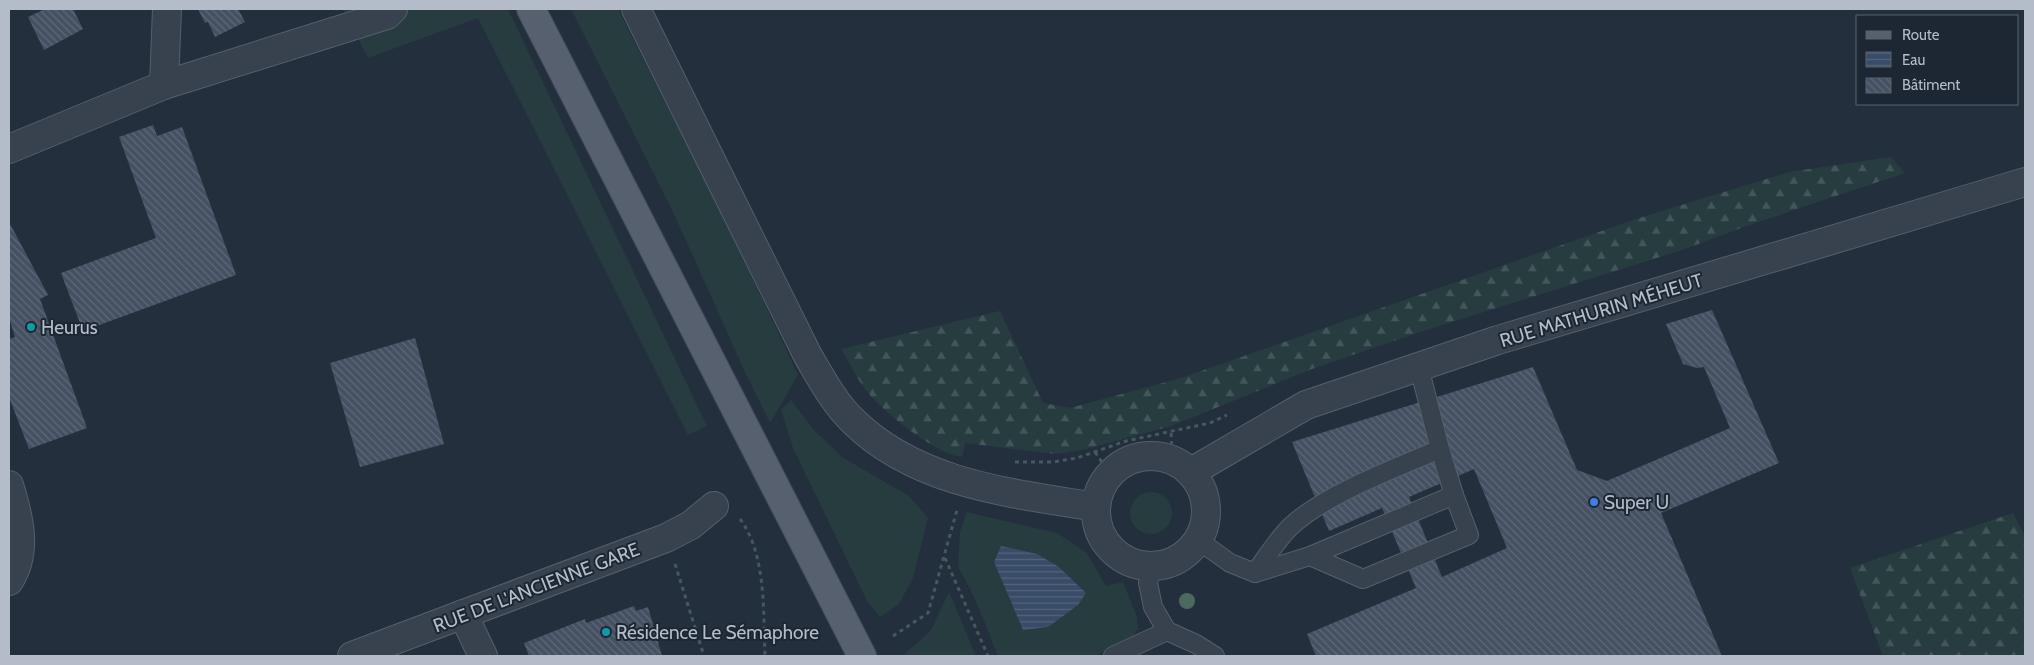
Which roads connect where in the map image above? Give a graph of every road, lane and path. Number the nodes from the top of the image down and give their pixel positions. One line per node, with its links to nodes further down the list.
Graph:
1 (167, 9): 5 (street)
2 (393, 9): 5 (street)
3 (532, 9): 33 (main road)
4 (636, 9): 18 (street)
5 (164, 85): 6 (street)
6 (9, 149)
7 (2025, 182): 8 (street, RUE MATHURIN MÉHEUT)
8 (1419, 367): 10 (lane); 12 (street, RUE MATHURIN MÉHEUT)
9 (1171, 433): 12 (path)
10 (1440, 449): 15 (lane); 24 (lane)
11 (1095, 452): 13 (path)
12 (1181, 466): 13 (street); 20 (street)
13 (1110, 474): 18 (street)
14 (9, 486): 25 (street)
15 (1454, 495): 21 (lane); 21 (lane)
16 (958, 502): 22 (path)
17 (714, 506): 19 (street, RUE DE L'ANCIENNE GARE); 32 (path)
18 (1096, 507): 23 (street)
19 (666, 538): 26 (street, RUE DE L'ANCIENNE GARE); 31 (path)
20 (1198, 540): 23 (street); 24 (lane)
21 (1310, 556): 24 (lane)
22 (944, 558): 28 (path); 34 (path)
23 (1152, 566): 27 (lane)
24 (1255, 573)
25 (9, 582)
26 (463, 614): 29 (street, RUE DE L'ANCIENNE GARE); 30 (street)
27 (1167, 631): 35 (lane); 36 (lane)
28 (894, 636)
29 (352, 656)
30 (483, 656)
31 (704, 656)
32 (765, 656)
33 (862, 656)
34 (988, 656)
35 (1113, 656)
36 (1215, 656)

